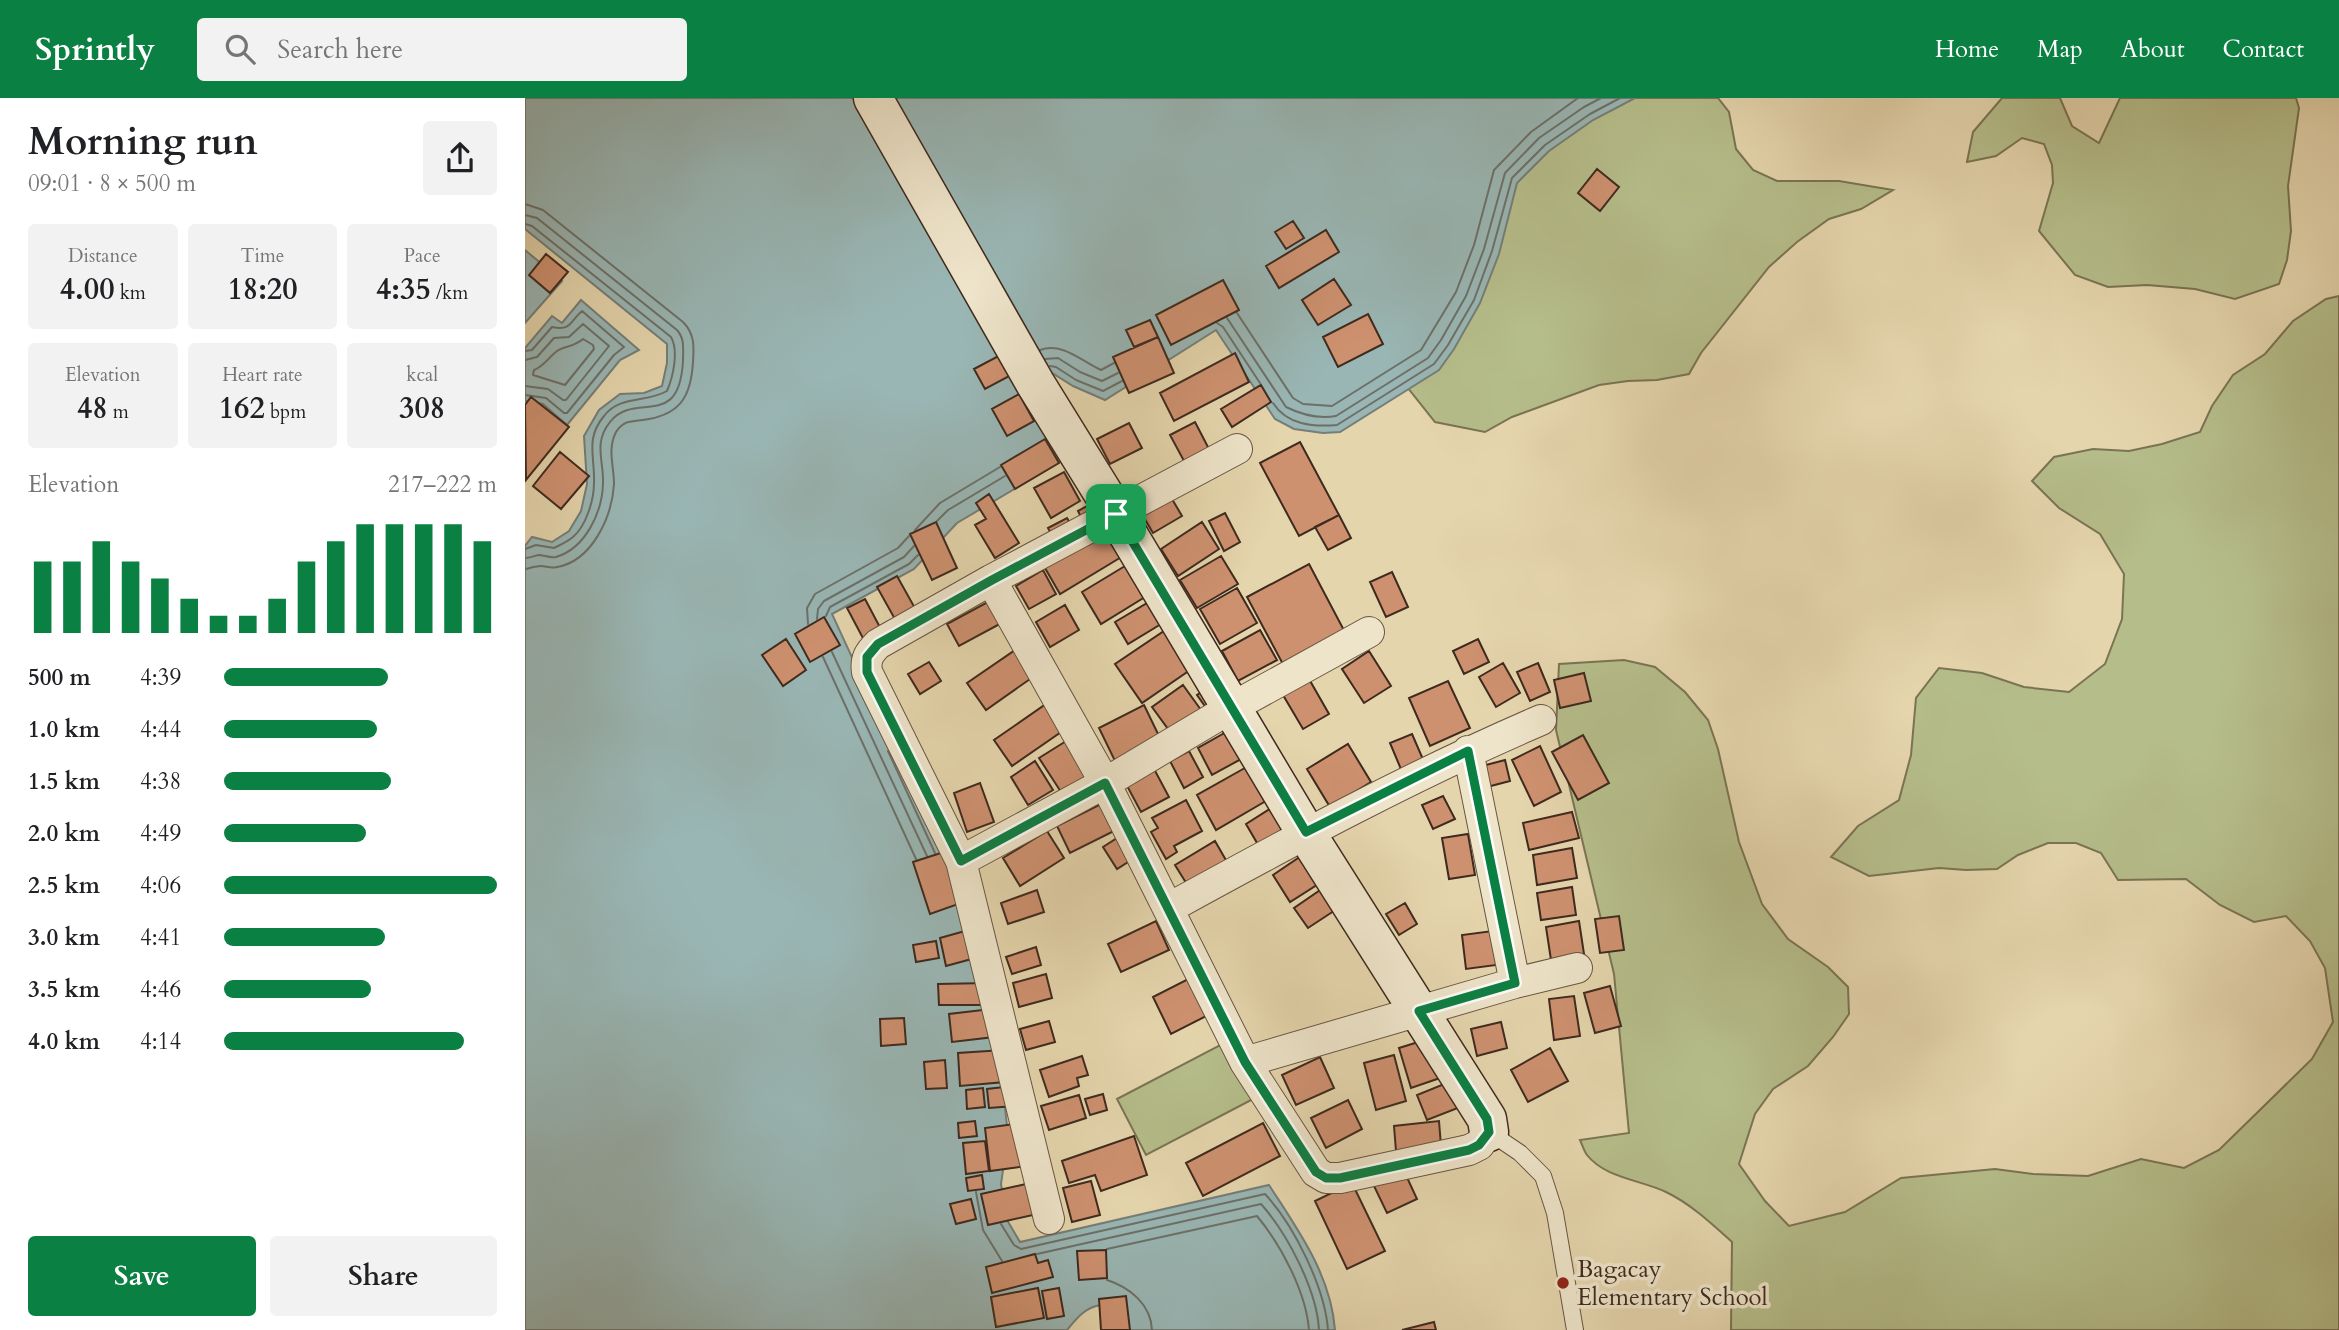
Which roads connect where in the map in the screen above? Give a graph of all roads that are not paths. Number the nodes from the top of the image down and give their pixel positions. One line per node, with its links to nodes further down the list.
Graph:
1 (873, 98): 3 (street)
2 (1237, 449): 3 (street)
3 (1116, 514): 4 (street); 6 (street)
4 (992, 580): 9 (street); 11 (street)
5 (1369, 632): 6 (street)
6 (1231, 708): 9 (street); 10 (street)
7 (1541, 720): 8 (street)
8 (1468, 751): 10 (street); 14 (street)
9 (1105, 783): 11 (street); 12 (street)
10 (1306, 832): 12 (street); 15 (street)
11 (961, 861): 18 (street)
12 (1169, 908): 16 (street)
13 (1577, 968): 14 (street)
14 (1515, 983): 15 (street)
15 (1419, 1011): 16 (street); 17 (street)
16 (1245, 1062): 17 (street)
17 (1489, 1132): 19 (lane)
18 (1049, 1219)
19 (1575, 1330)

